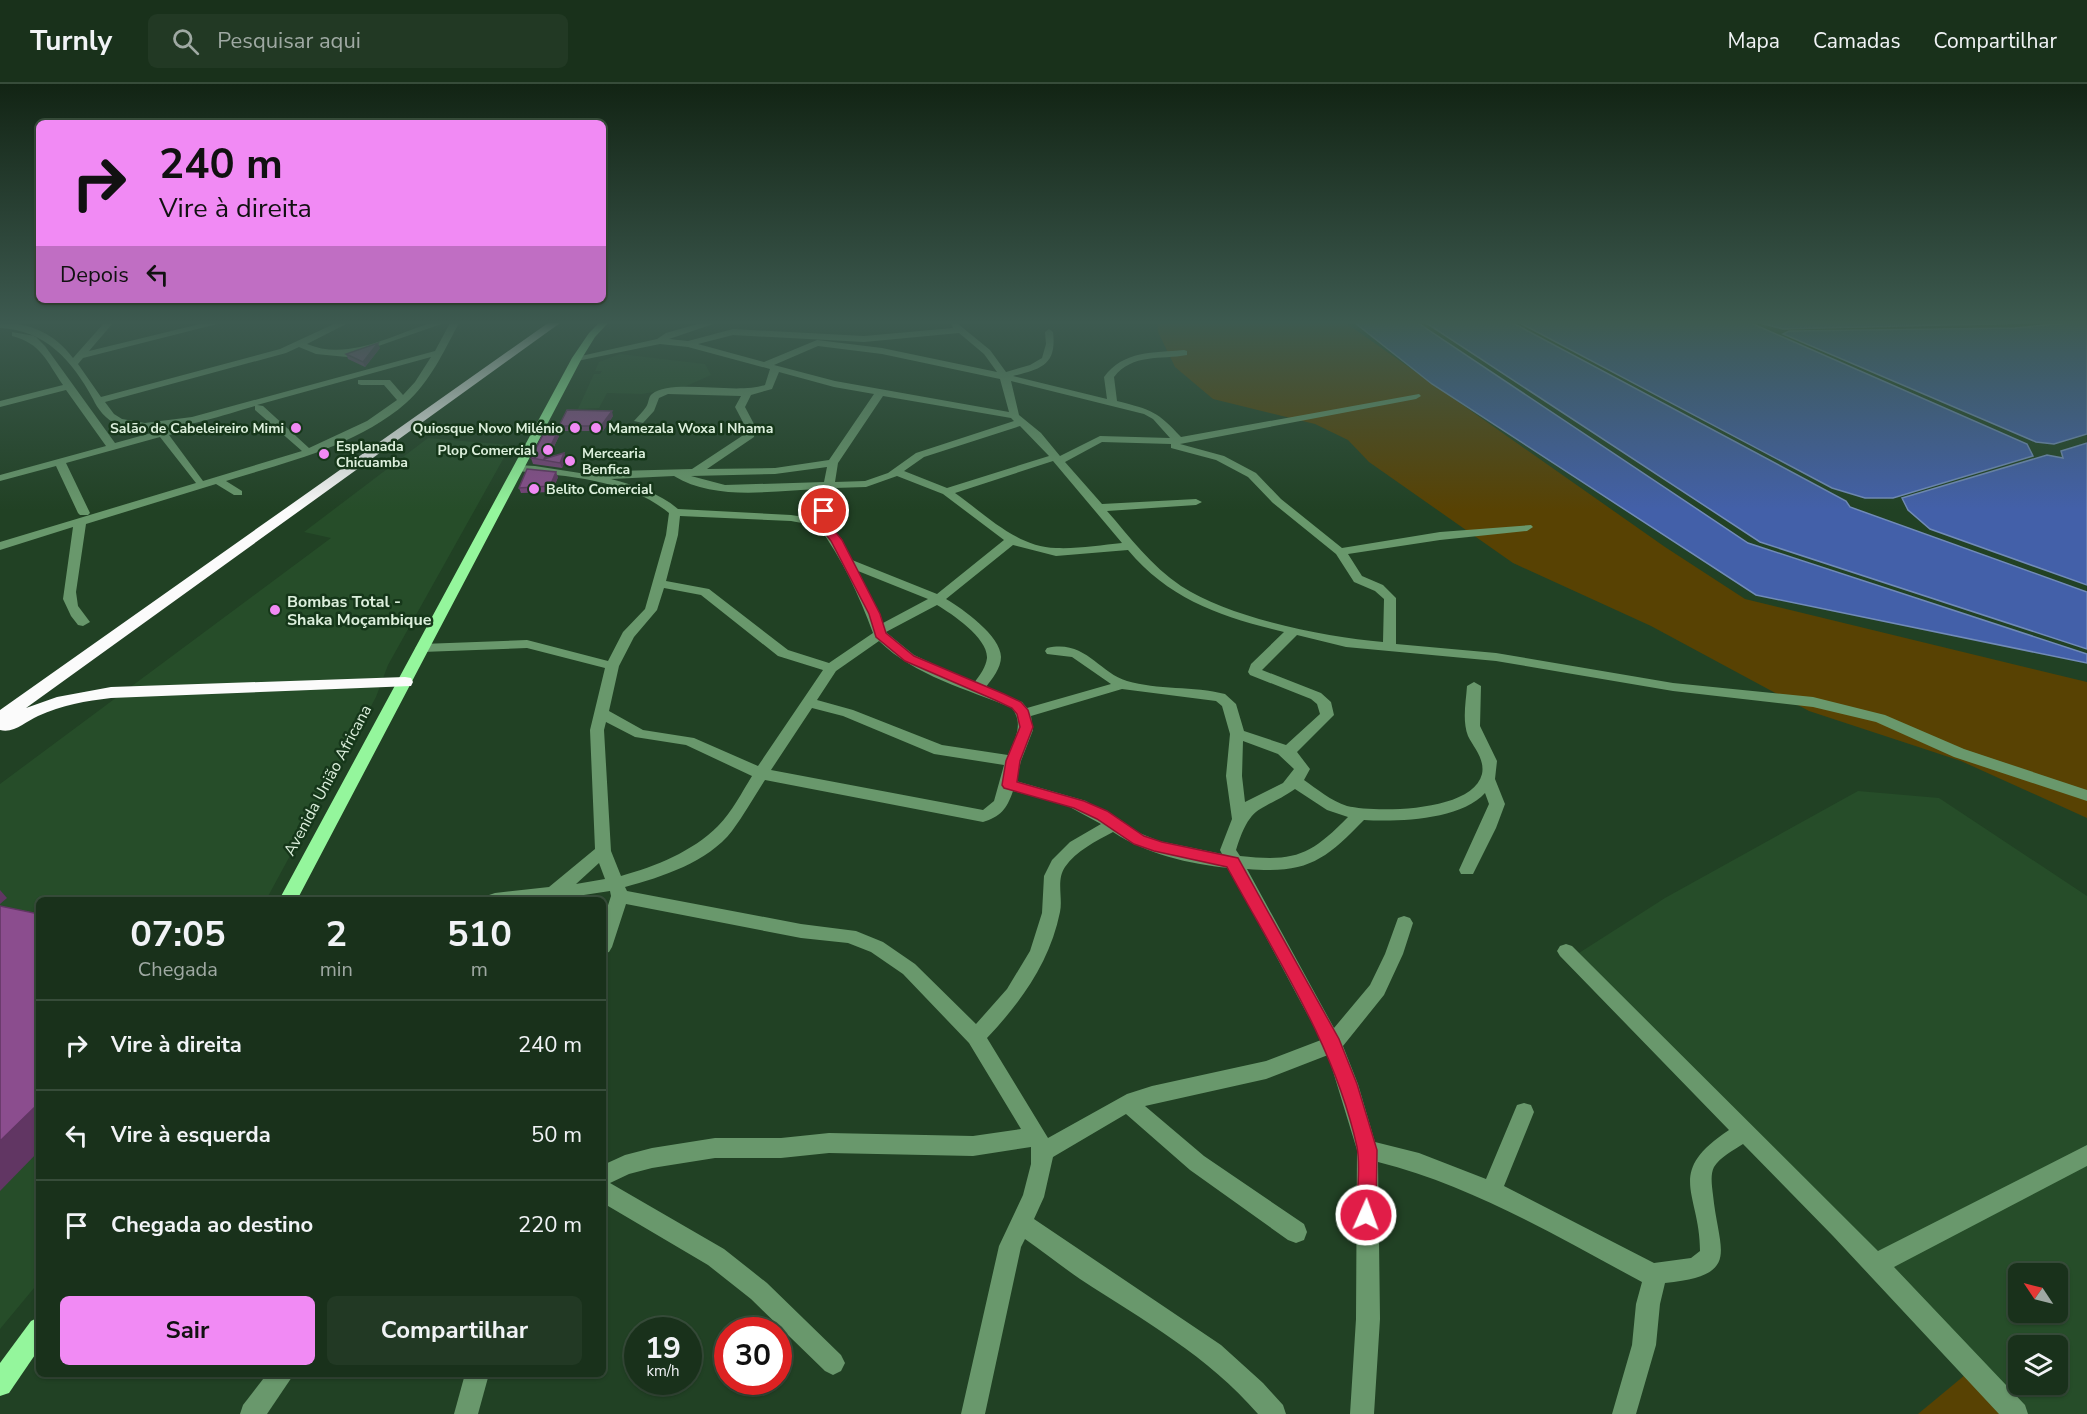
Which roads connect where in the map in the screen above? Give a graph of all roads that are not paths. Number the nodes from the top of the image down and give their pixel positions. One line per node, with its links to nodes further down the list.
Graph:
1 (90, 385): 19 (street)
2 (155, 385): 19 (street)
3 (318, 385): 19 (street)
4 (344, 385): 23 (street)
5 (390, 385): 20 (street)
6 (417, 385): 20 (street)
7 (453, 385): 75 (highway)
8 (468, 385): 78 (highway)
9 (562, 385): 37 (main road, Avenida União Africana)
10 (769, 385): 16 (street)
11 (843, 385): 17 (street)
12 (1008, 385): 24 (street)
13 (1041, 385): 21 (street)
14 (1110, 385): 21 (street)
15 (70, 386): 22 (street); 26 (street)
16 (747, 394): 25 (street); 39 (street)
17 (879, 394): 24 (street); 36 (street)
18 (1416, 396): 29 (street)
19 (98, 400)
20 (403, 401): 31 (street)
21 (1112, 403): 29 (street)
22 (0, 404)
23 (260, 408): 27 (street); 33 (street)
24 (1018, 419): 34 (street); 38 (street)
25 (639, 421)
26 (94, 423): 27 (street); 32 (street)
27 (180, 428): 28 (street)
28 (162, 433): 32 (street); 42 (street)
29 (1179, 441): 30 (street)
30 (1160, 443): 34 (street); 58 (street)
31 (327, 444): 33 (street); 44 (street)
32 (113, 447): 35 (street)
33 (304, 448): 42 (street)
34 (1057, 459): 46 (street); 49 (street)
35 (59, 461): 41 (street); 51 (street)
36 (833, 463): 39 (street); 45 (street)
37 (518, 468): 43 (street); 66 (main road, Avenida União Africana)
38 (896, 472): 45 (street); 46 (street)
39 (692, 474): 40 (street)
40 (679, 475): 43 (street); 45 (street)
41 (0, 478)
42 (198, 480): 51 (street)
43 (599, 480): 50 (street)
44 (219, 481): 47 (street); 51 (street)
45 (827, 487): 52 (street)
46 (947, 492): 55 (street)
47 (238, 494)
48 (1196, 502): 49 (street)
49 (1098, 508): 57 (street)
50 (675, 512): 52 (street); 60 (street)
51 (82, 517): 54 (street); 56 (street); 62 (street)
52 (822, 523): 59 (street)
53 (1527, 527): 58 (street)
54 (0, 538)
55 (1012, 540): 57 (street); 61 (street)
56 (0, 546)
57 (1128, 546): 63 (street)
58 (1340, 552): 65 (street)
59 (847, 562): 61 (street); 64 (street)
60 (659, 583): 68 (street); 69 (street)
61 (940, 598): 64 (street); 73 (street)
62 (83, 622)
63 (1293, 631): 65 (street); 81 (street)
64 (880, 632): 69 (street); 73 (street)
65 (1389, 647): 87 (street)
66 (422, 648): 68 (street); 70 (main road, Avenida União Africana)
67 (1052, 651): 71 (street)
68 (612, 666): 76 (street)
69 (831, 668): 74 (street)
70 (405, 682): 79 (highway); 96 (main road, Avenida União Africana)
71 (1122, 685): 77 (street); 80 (street)
72 (1474, 686): 84 (street)
73 (977, 689): 77 (street)
74 (808, 702): 82 (street); 83 (street)
75 (0, 704)
76 (601, 713): 83 (street); 91 (street)
77 (1024, 713): 82 (street)
78 (0, 718)
79 (0, 730)
80 (1237, 734): 81 (street); 89 (street)
81 (1287, 753): 85 (street)
82 (1013, 761): 86 (street)
83 (762, 774): 86 (street); 94 (street)
84 (1488, 780): 88 (street); 93 (street)
85 (1295, 781): 88 (street); 89 (street)
86 (1009, 785): 90 (street)
87 (2087, 796)
88 (1361, 813): 92 (street)
89 (1240, 819): 92 (street)
90 (1114, 824): 92 (street); 101 (street)
91 (603, 851): 94 (street); 95 (street)
92 (1233, 862): 102 (street)
93 (1467, 870)
94 (617, 891): 95 (street); 99 (street); 101 (street)
95 (555, 892): 97 (street)
96 (290, 897)
97 (518, 897)
98 (1404, 923): 102 (street)
99 (606, 934)
100 (1566, 951): 105 (street)
101 (976, 1037): 106 (street)
102 (1333, 1044): 103 (street); 107 (street)
103 (1127, 1103): 106 (street); 113 (street)
104 (1524, 1112): 110 (street)
105 (1744, 1131): 114 (street); 115 (street)
106 (1040, 1144): 109 (street); 112 (street)
107 (1367, 1150): 110 (street); 125 (street)
108 (2087, 1155): 114 (street)
109 (606, 1175)
110 (1491, 1191): 115 (street)
111 (606, 1193): 117 (street)
112 (1020, 1223): 123 (street); 124 (street)
113 (1296, 1232)
114 (1875, 1265): 127 (street)
115 (1655, 1276): 126 (street)
116 (36, 1333): 120 (main road)
117 (833, 1363)
118 (280, 1377): 121 (street)
119 (476, 1377): 122 (street)
120 (0, 1384)
121 (252, 1414)
122 (466, 1414)
123 (973, 1414)
124 (1274, 1414)
125 (1362, 1414)
126 (1624, 1414)
127 (2016, 1414)

